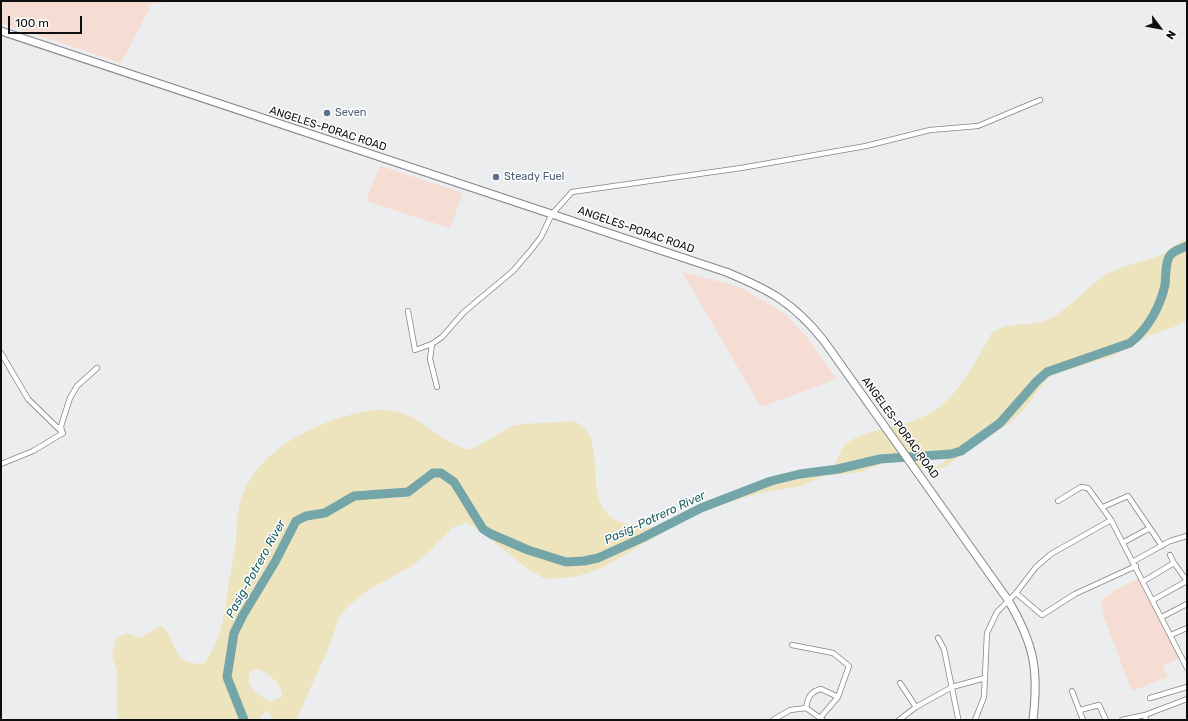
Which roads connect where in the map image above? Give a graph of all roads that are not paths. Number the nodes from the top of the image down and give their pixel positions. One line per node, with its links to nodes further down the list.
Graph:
1 (1, 31): 3 (main road, ANGELES-PORAC ROAD)
2 (1040, 100): 3 (street)
3 (552, 214): 5 (street); 24 (main road, ANGELES-PORAC ROAD)
4 (408, 310): 5 (street)
5 (432, 344): 8 (street)
6 (1, 353): 9 (street)
7 (97, 368): 9 (street)
8 (436, 387)
9 (63, 433): 10 (street)
10 (1, 464)
11 (1058, 501): 12 (street)
12 (1103, 507): 13 (street); 14 (street)
13 (1112, 520): 16 (street); 23 (street)
14 (1150, 528): 16 (street); 17 (street)
15 (1187, 535): 17 (street)
16 (1124, 542): 20 (street)
17 (1162, 546): 20 (street)
18 (1170, 555): 19 (street)
19 (1174, 563): 21 (street); 22 (street)
20 (1135, 564): 21 (street); 23 (street)
21 (1144, 581): 25 (street)
22 (1187, 581): 25 (street)
23 (1016, 593): 24 (street)
24 (1008, 600): 34 (street); 51 (main road, ANGELES-PORAC ROAD)
25 (1153, 600): 27 (street)
26 (1187, 604): 27 (street)
27 (1162, 617): 29 (street)
28 (1187, 628): 29 (street)
29 (1171, 635): 32 (street)
30 (938, 638): 36 (street)
31 (792, 645): 39 (street)
32 (1185, 657): 33 (street)
33 (1187, 668)
34 (985, 678): 36 (street); 50 (street)
35 (900, 683): 42 (street)
36 (952, 686): 42 (street); 45 (street)
37 (1187, 687): 40 (street)
38 (1072, 690): 44 (street)
39 (838, 697): 43 (street); 47 (street)
40 (1150, 698)
41 (1187, 699): 46 (street)
42 (916, 707): 49 (street)
43 (806, 708): 47 (street); 48 (street)
44 (1080, 710): 52 (street); 53 (street)
45 (958, 718)
46 (1145, 718): 54 (street)
47 (822, 719)
48 (773, 720)
49 (900, 720)
50 (975, 720)
51 (1033, 720)
52 (1083, 720)
53 (1106, 720)
54 (1122, 720)

